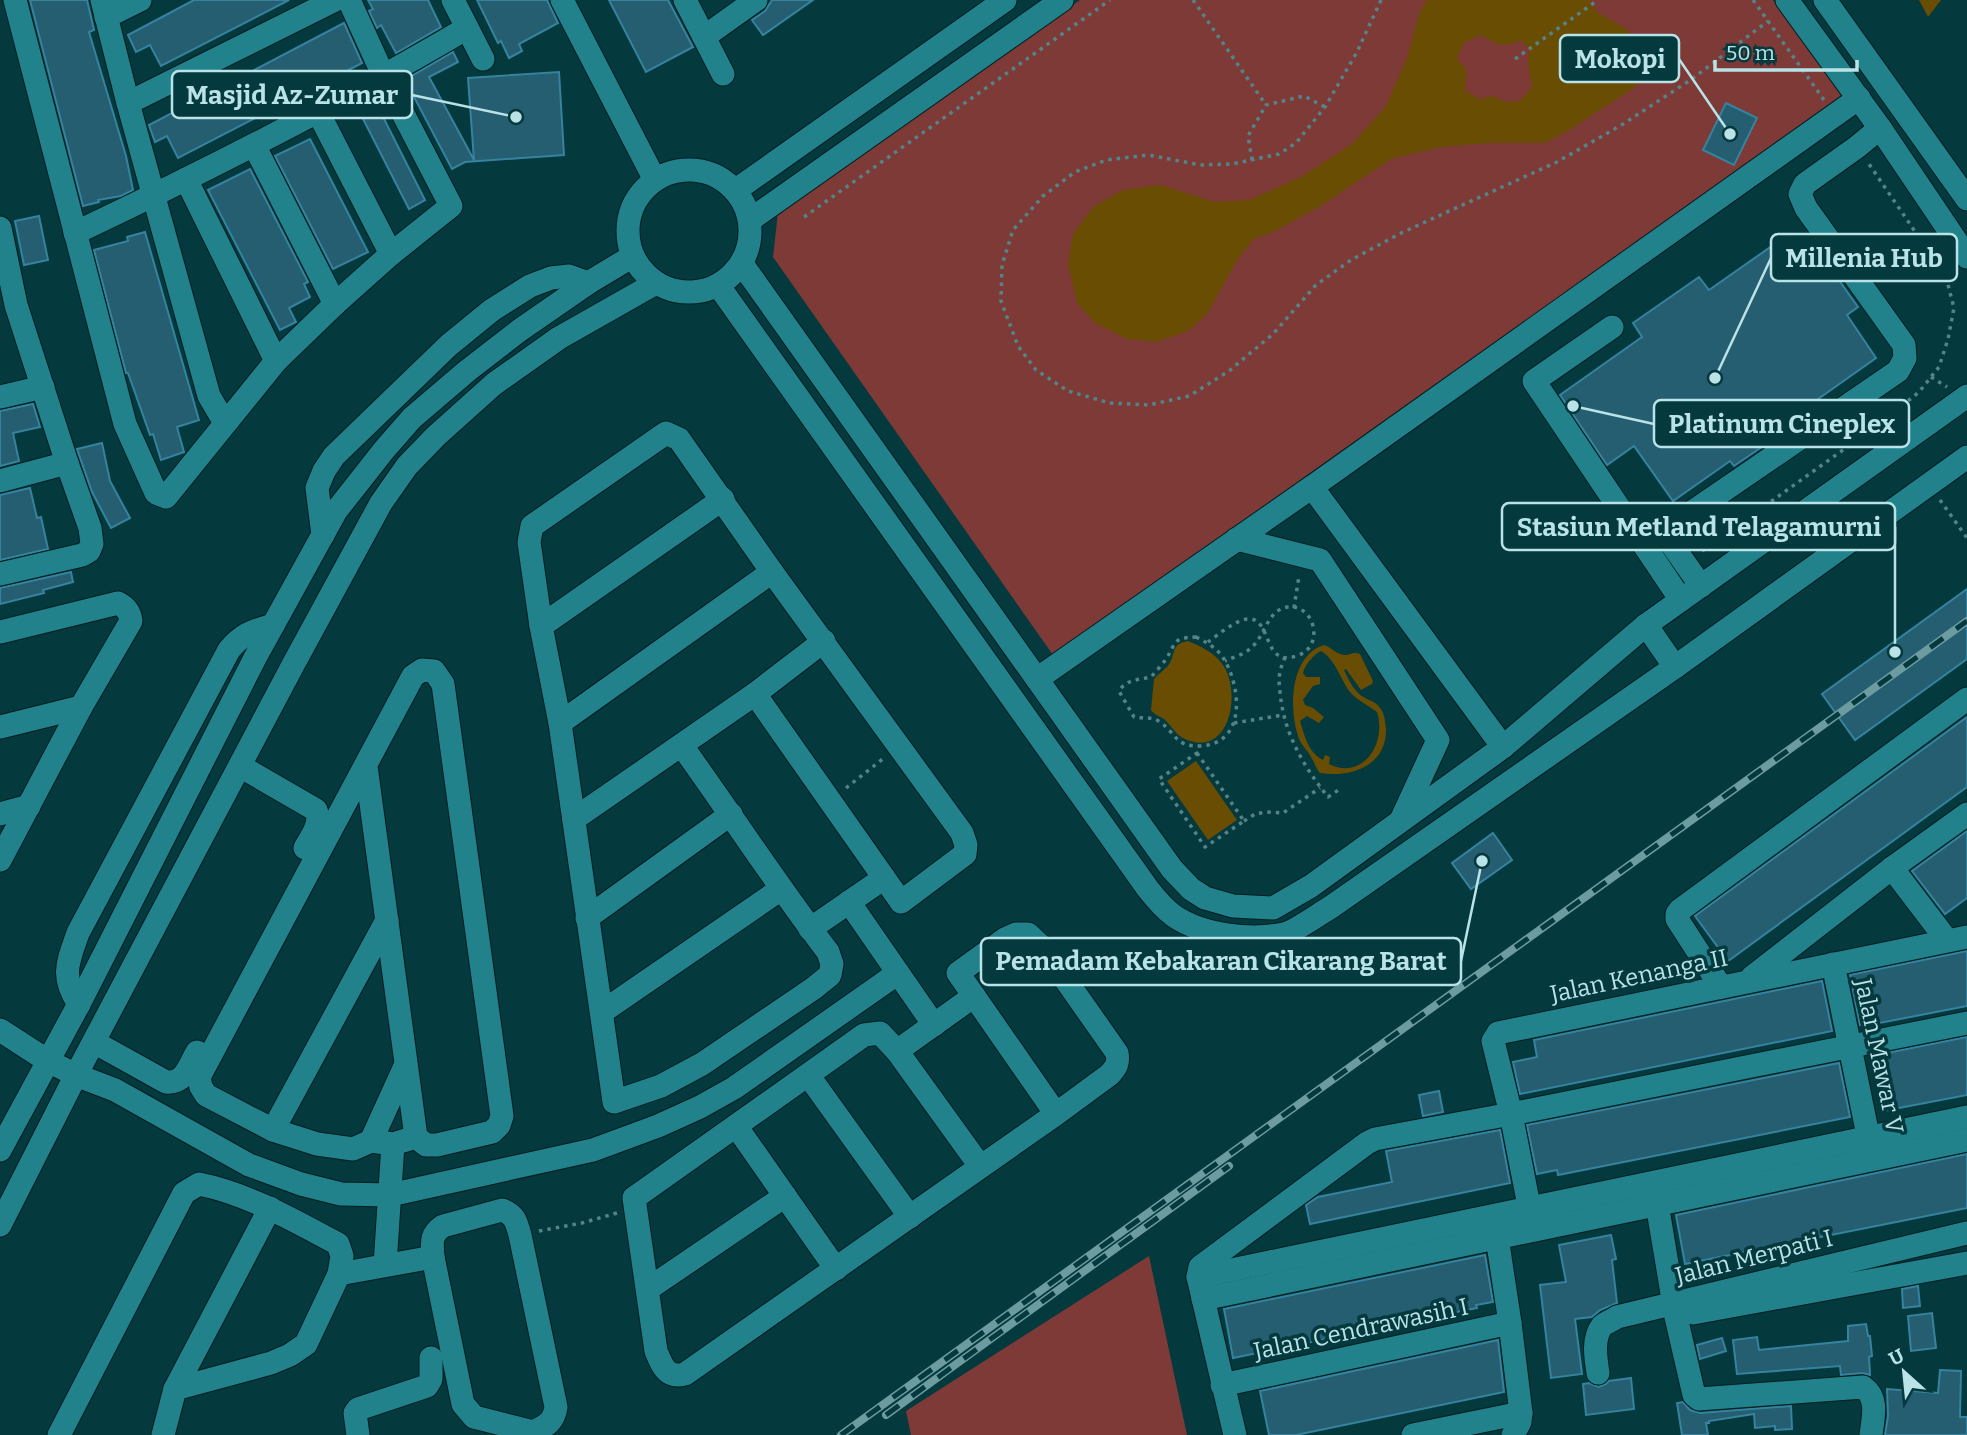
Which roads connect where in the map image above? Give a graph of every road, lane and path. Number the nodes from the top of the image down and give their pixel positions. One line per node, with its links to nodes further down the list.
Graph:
1 (15, 0): 43 (street)
2 (139, 0): 18 (street)
3 (335, 0): 27 (street)
4 (349, 0): 25 (street)
5 (453, 0): 20 (street)
6 (562, 0): 36 (street)
7 (685, 0): 21 (street)
8 (756, 0): 21 (street)
9 (1005, 0): 37 (street)
10 (1062, 0): 41 (street)
11 (1110, 0): 40 (path)
12 (1194, 0): 28 (path)
13 (1381, 0): 29 (path)
14 (1598, 0): 22 (path)
15 (1753, 0): 19 (path)
16 (1787, 0): 26 (street)
17 (1825, 0): 39 (street)
18 (104, 8): 27 (street)
19 (1768, 21): 31 (path); 34 (path)
20 (467, 28): 23 (street); 25 (street)
21 (704, 37): 24 (street)
22 (1515, 59)
23 (483, 60)
24 (723, 74)
25 (384, 77): 30 (street); 44 (street)
26 (1859, 98): 31 (street); 32 (street)
27 (128, 103): 38 (street)
28 (1266, 105): 29 (path); 34 (path)
29 (1325, 107): 34 (path)
30 (318, 112): 33 (street); 44 (street)
31 (1835, 115): 63 (street)
32 (1880, 128): 46 (street); 71 (street)
33 (254, 145): 35 (street); 51 (street)
34 (1252, 160)
35 (186, 179): 38 (street); 54 (street)
36 (655, 180): 37 (street); 45 (street)
37 (736, 191): 41 (street)
38 (155, 195): 43 (street); 58 (street)
39 (1967, 199)
40 (804, 217)
41 (750, 220): 47 (street)
42 (0, 228): 52 (street)
43 (75, 233): 58 (street)
44 (391, 254): 51 (street)
45 (633, 256): 48 (street); 49 (street)
46 (1967, 257)
47 (741, 264): 50 (street); 84 (street)
48 (588, 282): 65 (street); 65 (street)
49 (656, 283): 50 (street); 97 (street)
50 (718, 285): 83 (street)
51 (335, 304): 54 (street)
52 (8, 307): 55 (street)
53 (1612, 327): 72 (street)
54 (276, 361): 58 (street)
55 (43, 387): 57 (street); 60 (street)
56 (1967, 396): 71 (street)
57 (0, 397)
58 (225, 423)
59 (1967, 457): 62 (street)
60 (67, 463): 61 (street); 70 (street)
61 (0, 481)
62 (1929, 484): 66 (path); 83 (street)
63 (1312, 487): 67 (street); 95 (street)
64 (723, 499): 69 (street); 76 (street); 76 (street)
65 (323, 535): 74 (street)
66 (1967, 538)
67 (1237, 539): 68 (street); 84 (street)
68 (1302, 556): 73 (path); 108 (street)
69 (772, 572): 79 (street); 89 (street)
70 (0, 573)
71 (1701, 586): 72 (street)
72 (1681, 600): 75 (street)
73 (1294, 608): 77 (path); 81 (path)
74 (273, 625): 125 (street); 125 (street)
75 (1646, 625): 83 (street); 95 (street)
76 (541, 626): 89 (street)
77 (1264, 629): 80 (path); 81 (path); 82 (path)
78 (0, 632): 87 (street)
79 (824, 641): 85 (street); 93 (street)
80 (1208, 642): 82 (path); 94 (path)
81 (1285, 657): 88 (path)
82 (1224, 661): 90 (path)
83 (1675, 667)
84 (1037, 679): 108 (street)
85 (755, 694): 92 (street); 101 (street)
86 (1967, 699): 123 (street)
87 (81, 707): 91 (street); 102 (street)
88 (1283, 715): 90 (path); 99 (path)
89 (560, 723): 106 (street)
90 (1234, 723): 94 (path)
91 (0, 727)
92 (682, 746): 104 (street); 106 (street)
93 (900, 746): 101 (path); 111 (street)
94 (1200, 746): 96 (path)
95 (1503, 747): 108 (street)
96 (1197, 753): 107 (path); 107 (path)
97 (240, 766): 130 (street); 130 (street)
98 (366, 766): 116 (street); 141 (street); 142 (street)
99 (1320, 787): 100 (path); 107 (path)
100 (1340, 789)
101 (830, 800): 111 (street)
102 (29, 806): 103 (street); 109 (street)
103 (0, 814)
104 (731, 814): 112 (street); 114 (street)
105 (1967, 814): 110 (street)
106 (574, 819): 114 (street)
107 (1244, 821)
108 (1399, 823)
109 (0, 860)
110 (1892, 868): 119 (street); 122 (street)
111 (884, 878): 113 (street)
112 (781, 889): 117 (street); 126 (street)
113 (849, 902): 117 (street); 121 (street)
114 (587, 918): 126 (street)
115 (1967, 918): 119 (street)
116 (387, 919): 134 (street); 141 (street)
117 (810, 929): 126 (street)
118 (1967, 937): 119 (street, Jalan Kenanga II)
119 (1936, 940): 120 (street, Jalan Kenanga II)
120 (1833, 964): 122 (street, Jalan Kenanga II); 131 (street, Jalan Mawar V)
121 (898, 973): 128 (street); 149 (street)
122 (1748, 980): 123 (street, Jalan Kenanga II)
123 (1721, 987): 138 (street, Jalan Kenanga II)
124 (974, 996): 128 (street); 137 (street); 137 (street)
125 (79, 1004): 133 (street)
126 (602, 1012)
127 (1967, 1023): 131 (street)
128 (934, 1025): 132 (street)
129 (0, 1030): 133 (street)
130 (94, 1042): 135 (street)
131 (1850, 1047): 138 (street); 145 (street, Jalan Mawar V)
132 (897, 1051): 136 (street); 147 (street)
133 (48, 1061): 135 (street); 146 (street)
134 (407, 1064): 142 (street); 144 (street)
135 (76, 1075): 149 (street); 155 (street)
136 (808, 1075): 140 (street); 153 (street)
137 (1056, 1114): 147 (street)
138 (1511, 1114): 154 (street, Jalan Kenanga II); 164 (street)
139 (1967, 1117): 145 (street)
140 (736, 1126): 150 (street); 165 (street)
141 (273, 1130): 144 (street)
142 (416, 1137): 144 (street)
143 (1967, 1140): 145 (street)
144 (382, 1143): 149 (street)
145 (1871, 1148): 148 (street)
146 (0, 1150)
147 (980, 1166): 153 (street)
148 (1655, 1193): 154 (street); 166 (street)
149 (390, 1195): 161 (street)
150 (785, 1196): 162 (street); 165 (street)
151 (270, 1208): 163 (street); 171 (street); 173 (street)
152 (607, 1216): 157 (path)
153 (910, 1217): 162 (street)
154 (1532, 1218): 156 (street)
155 (0, 1225)
156 (1495, 1226): 164 (street); 167 (street)
157 (549, 1229)
158 (1967, 1233): 166 (street, Jalan Merpati I)
159 (433, 1257): 159 (street); 161 (street)
160 (1967, 1263): 166 (street)
161 (385, 1265): 163 (street)
162 (836, 1269): 165 (street)
163 (340, 1274): 171 (street)
164 (1200, 1288): 170 (street)
165 (648, 1289)
166 (1675, 1310): 169 (street, Jalan Merpati I); 179 (street)
167 (1510, 1323): 170 (street, Jalan Cendrawasih I); 172 (street)
168 (431, 1359): 175 (street)
169 (1598, 1373)
170 (1222, 1385): 176 (street)
171 (175, 1389): 174 (street)
172 (1521, 1413): 177 (street); 178 (street)
173 (59, 1435)
174 (163, 1435)
175 (358, 1435)
176 (1235, 1435)
177 (1413, 1435)
178 (1513, 1435)
179 (1871, 1435)

